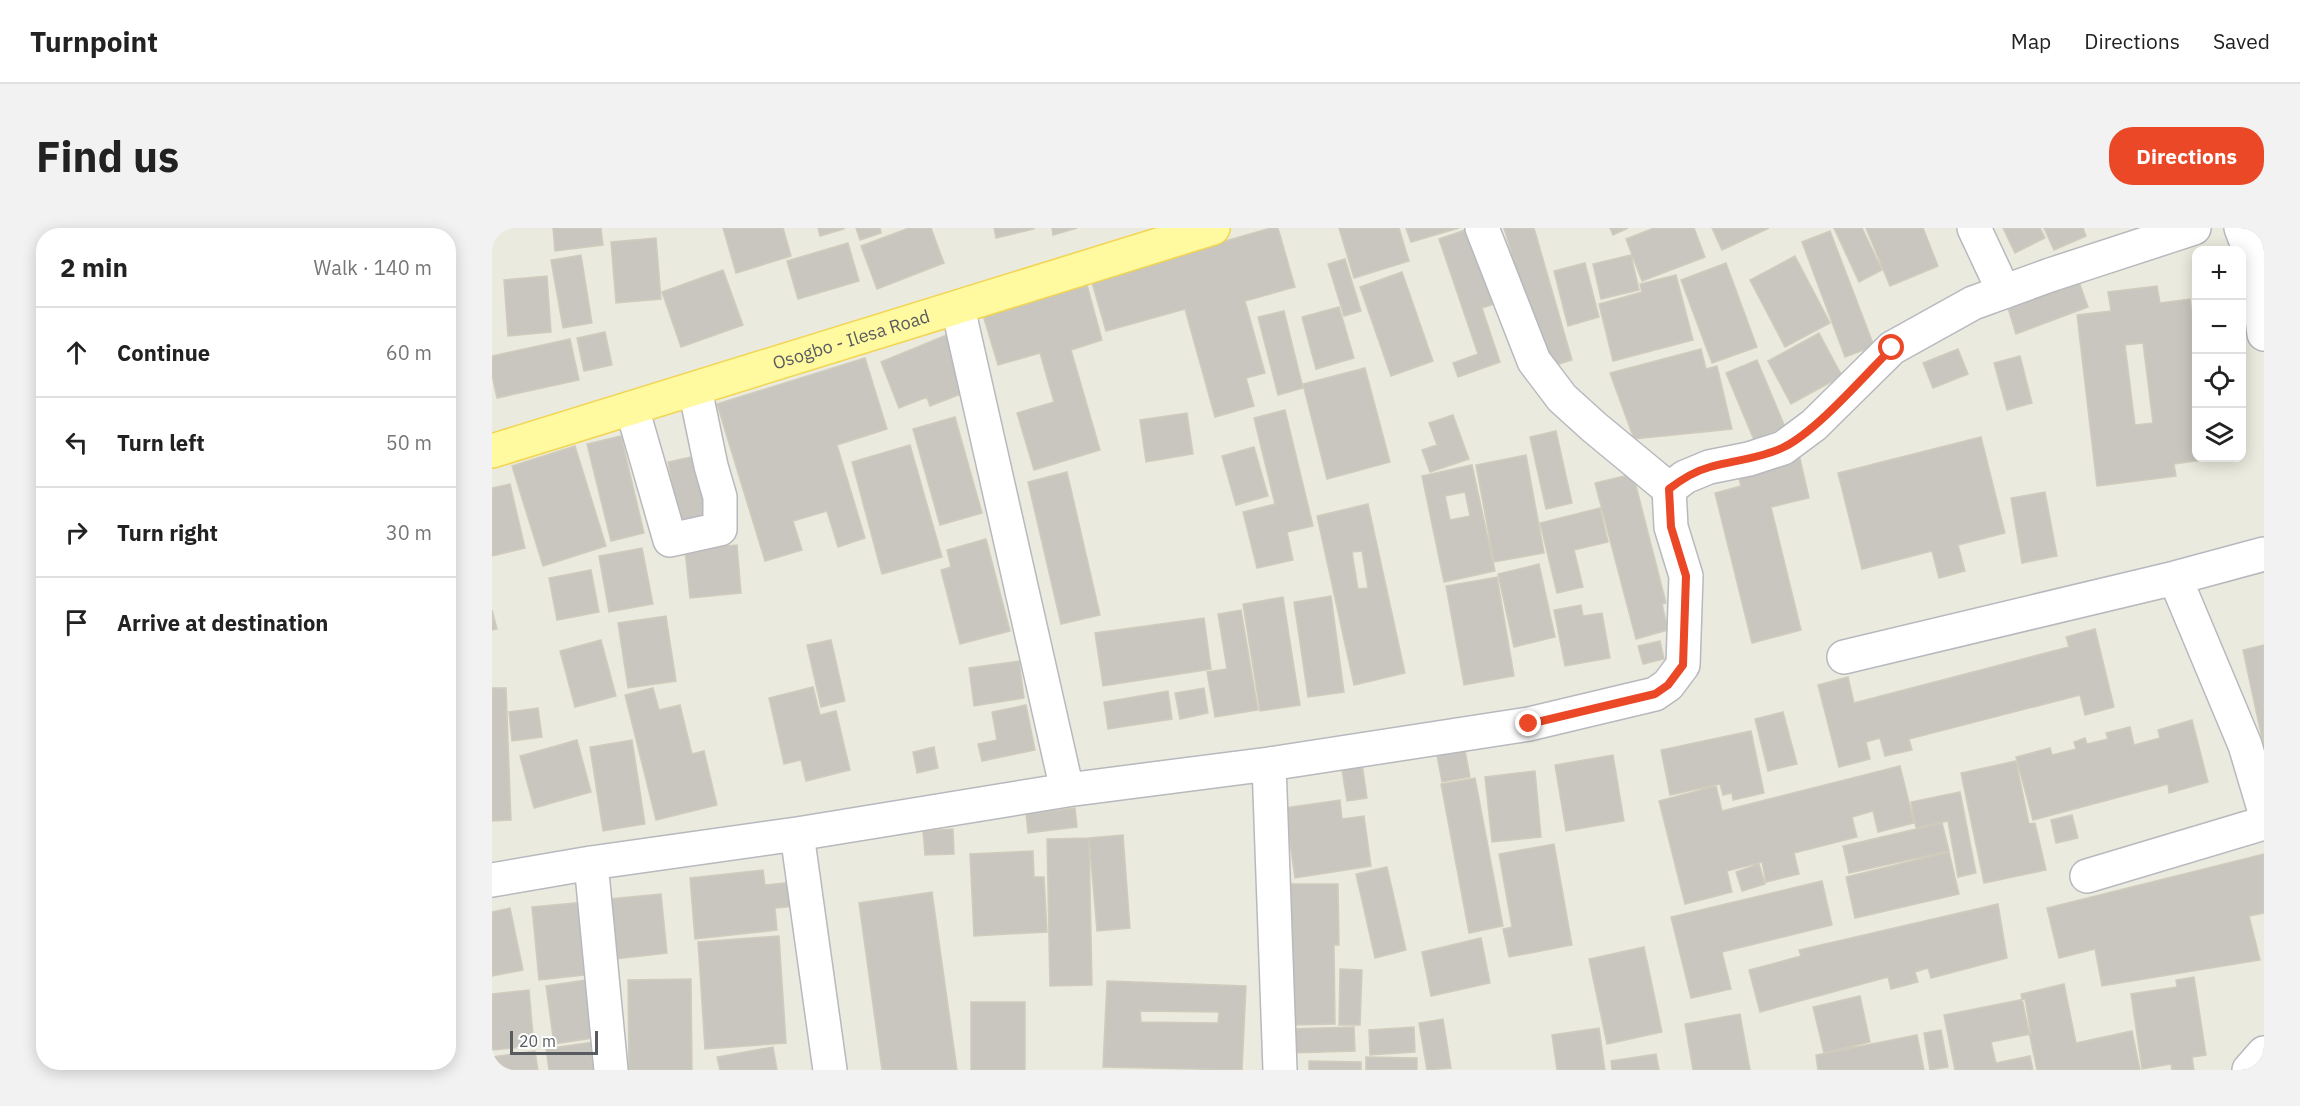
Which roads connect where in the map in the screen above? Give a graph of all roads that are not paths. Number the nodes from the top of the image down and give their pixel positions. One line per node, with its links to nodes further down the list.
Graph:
1 (1213, 228): 6 (main road, Osogbo - Ilesa Road)
2 (1482, 228): 14 (street)
3 (1974, 228): 8 (street)
4 (2194, 228): 8 (street)
5 (2241, 228): 7 (street)
6 (1168, 235): 9 (main road, Osogbo - Ilesa Road)
7 (2260, 265): 10 (street)
8 (2004, 292): 14 (street)
9 (958, 308): 11 (main road, Osogbo - Ilesa Road); 19 (street)
10 (2264, 334)
11 (695, 389): 12 (main road, Osogbo - Ilesa Road); 12 (street)
12 (632, 408): 13 (main road, Osogbo - Ilesa Road)
13 (492, 451)
14 (1669, 489): 18 (street)
15 (2264, 554): 16 (street)
16 (2175, 578): 17 (street); 20 (street)
17 (1844, 657)
18 (1269, 764): 19 (street); 29 (street)
19 (1067, 790): 22 (street)
20 (2264, 809)
21 (2264, 823): 24 (street)
22 (797, 834): 23 (street); 28 (street)
23 (591, 863): 25 (street); 27 (street)
24 (2087, 876)
25 (492, 880)
26 (2264, 1053): 30 (street)
27 (612, 1070)
28 (830, 1070)
29 (1280, 1070)
30 (2249, 1070)

